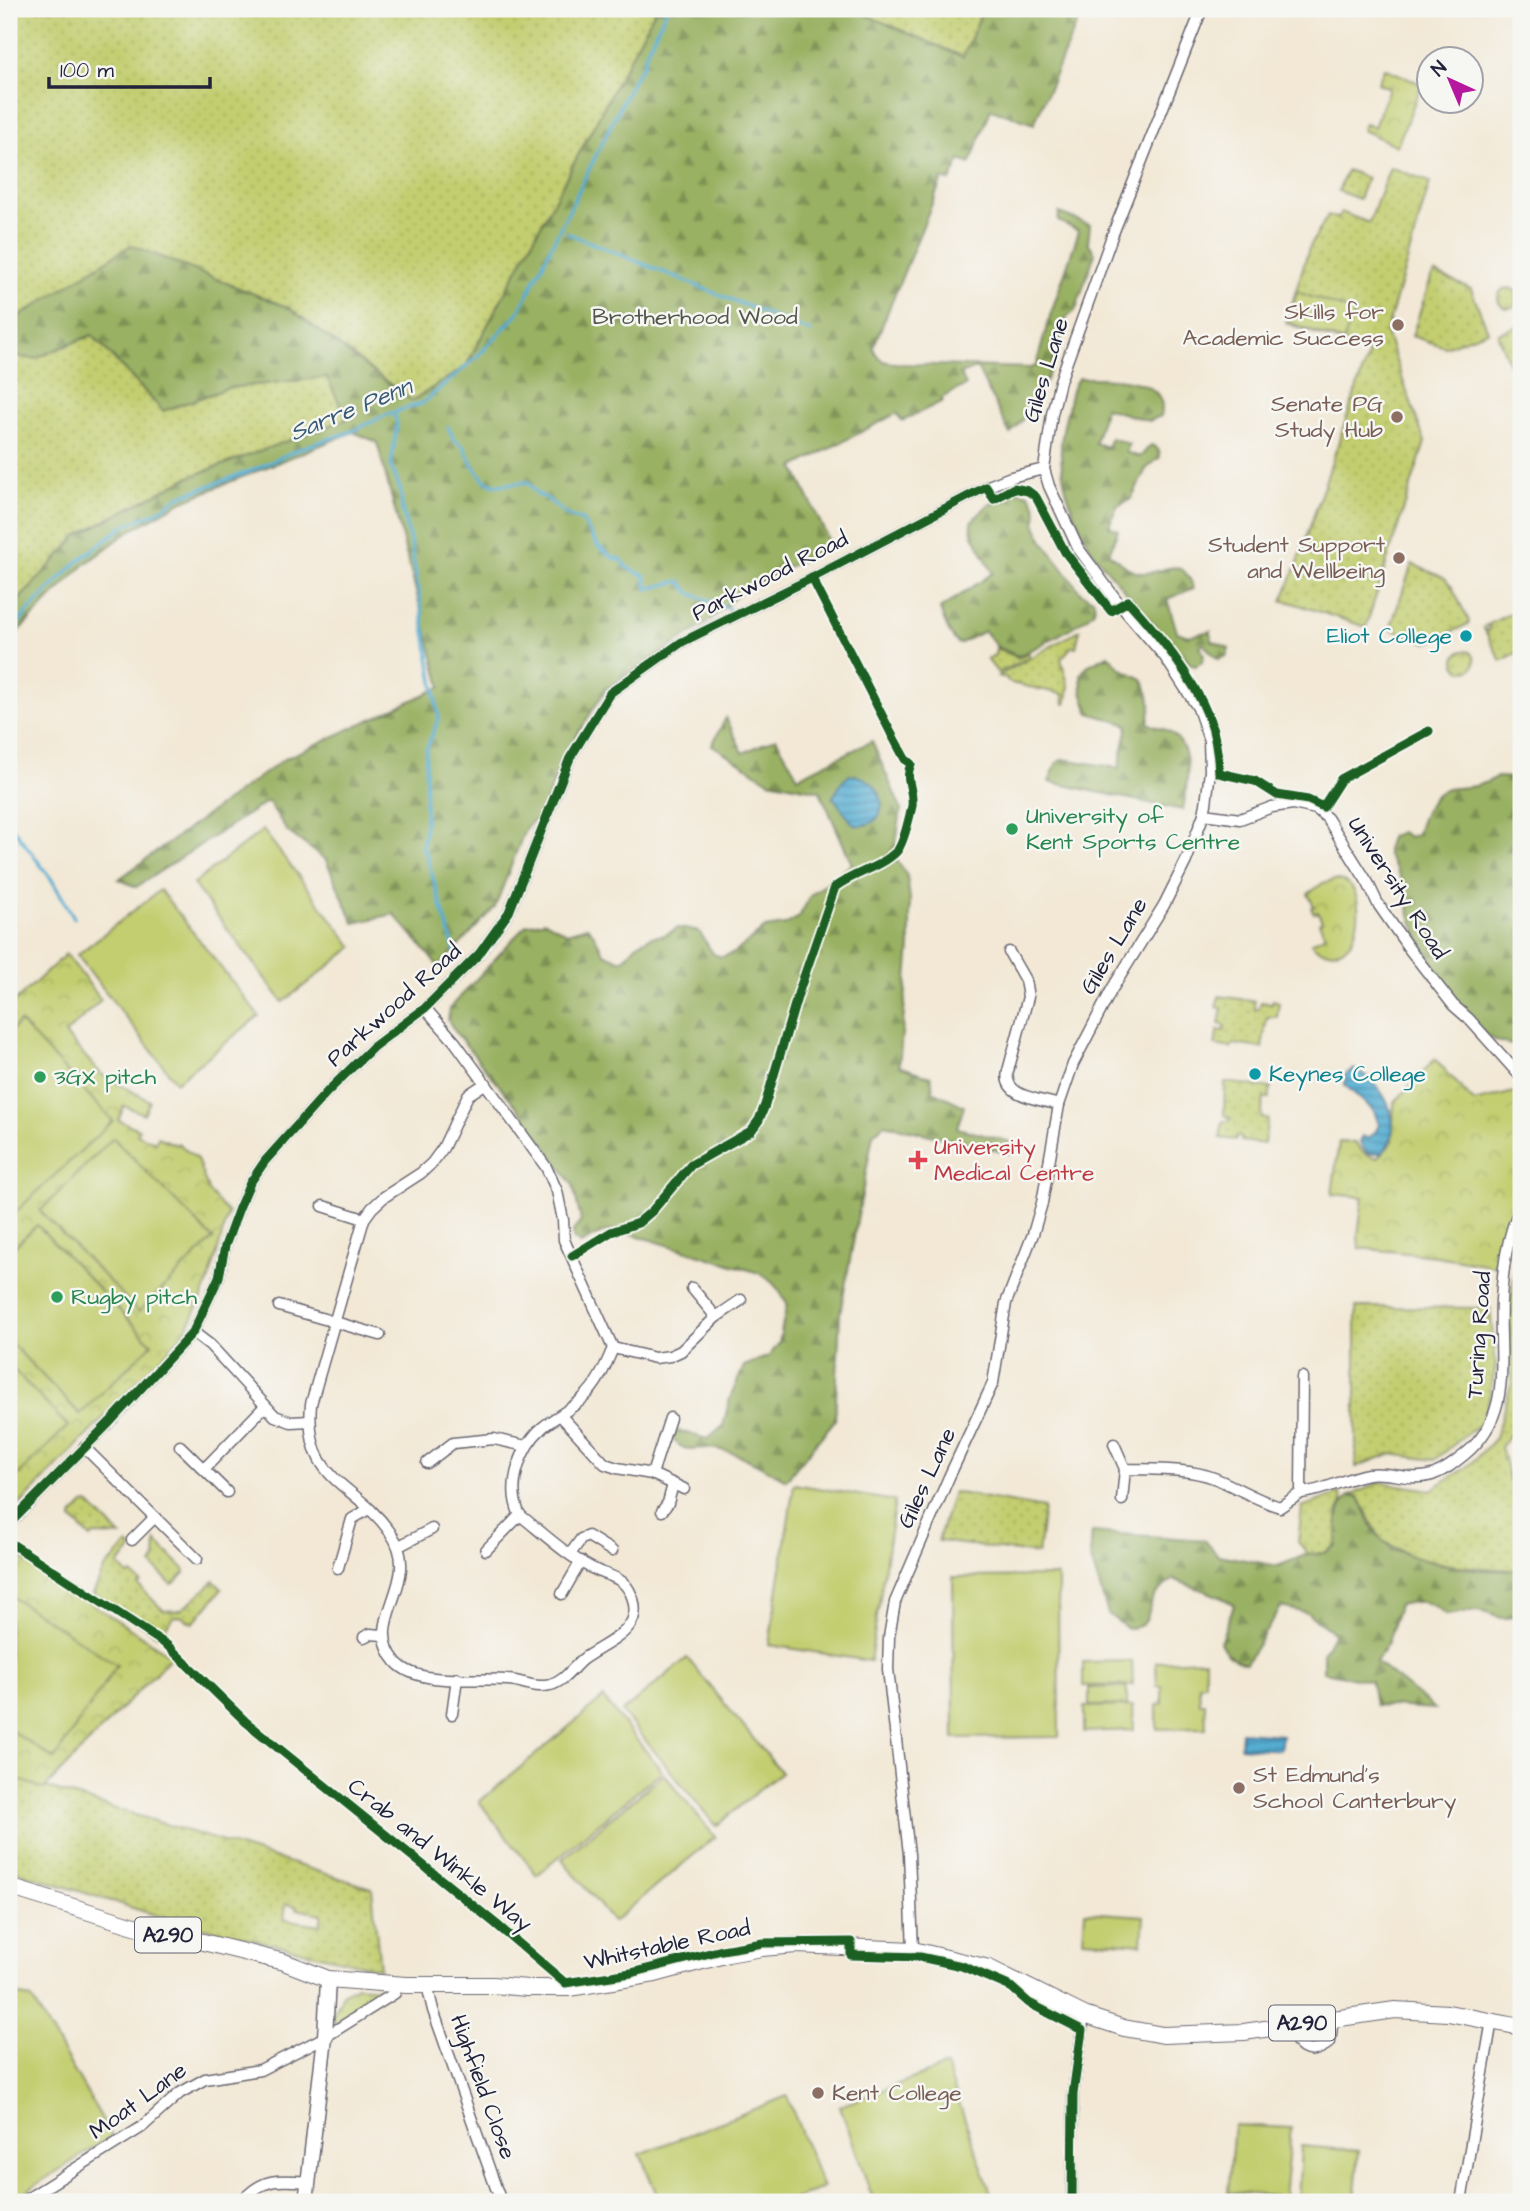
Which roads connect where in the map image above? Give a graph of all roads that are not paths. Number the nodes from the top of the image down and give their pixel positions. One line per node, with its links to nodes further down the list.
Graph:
1 (1202, 9): 2 (street, Giles Lane)
2 (1044, 469): 3 (street, Giles Lane); 5 (street, Parkwood Road)
3 (1204, 814): 6 (street, University Road); 8 (street, Giles Lane)
4 (1009, 952): 8 (street)
5 (425, 1007): 7 (street); 17 (street, Parkwood Road)
6 (1521, 1077)
7 (486, 1083): 11 (street); 19 (street)
8 (1059, 1105): 58 (street, Giles Lane)
9 (323, 1206): 11 (street)
10 (1521, 1206): 36 (street, Turing Road)
11 (364, 1219): 16 (street)
12 (692, 1288): 15 (street)
13 (741, 1300): 15 (street)
14 (279, 1306): 16 (street)
15 (716, 1317): 19 (street)
16 (335, 1322): 18 (street); 24 (street)
17 (192, 1332): 21 (street); 27 (street, Parkwood Road)
18 (380, 1335)
19 (613, 1348): 22 (street)
20 (1302, 1377): 36 (street)
21 (265, 1406): 24 (street); 30 (street)
22 (561, 1416): 28 (street); 32 (street)
23 (670, 1418): 32 (street)
24 (310, 1422): 38 (street)
25 (1114, 1444): 31 (street)
26 (180, 1446): 30 (street)
27 (84, 1447): 41 (street); 42 (street, Parkwood Road)
28 (526, 1447): 29 (street); 40 (street)
29 (427, 1463)
30 (204, 1469): 35 (street)
31 (1125, 1469): 36 (street, Turing Road); 37 (street)
32 (652, 1474): 33 (street)
33 (673, 1484): 34 (street); 39 (street)
34 (684, 1489)
35 (227, 1492)
36 (1301, 1493)
37 (1122, 1500)
38 (369, 1508): 45 (street); 51 (street)
39 (662, 1511)
40 (520, 1515): 46 (street); 48 (street)
41 (154, 1518): 44 (street); 49 (street)
42 (9, 1524)
43 (432, 1529): 45 (street)
44 (132, 1540)
45 (399, 1546): 53 (street)
46 (486, 1550)
47 (612, 1551): 48 (street)
48 (571, 1553): 50 (street)
49 (197, 1559)
50 (582, 1561): 52 (street); 55 (street)
51 (338, 1567)
52 (562, 1594)
53 (383, 1635): 54 (street); 55 (street)
54 (364, 1637)
55 (457, 1678): 56 (street)
56 (452, 1713)
57 (9, 1887): 59 (main road, Whitstable Road / A290)
58 (913, 1950): 60 (main road, Whitstable Road / A290); 62 (main road, Whitstable Road / A290)
59 (328, 1979): 60 (main road, Whitstable Road / A290); 67 (street)
60 (428, 1985): 72 (street, Highfield Close)
61 (395, 1993): 67 (street, Moat Lane)
62 (1084, 2015): 65 (main road, A290); 73 (street)
63 (1332, 2018): 64 (main road, A290); 65 (main road, A290); 65 (street)
64 (1492, 2020): 66 (main road, A290); 74 (street)
65 (1289, 2025)
66 (1521, 2027)
67 (325, 2037): 68 (street); 69 (street, Moat Lane)
68 (308, 2182): 70 (street); 71 (street)
69 (22, 2202)
70 (241, 2202)
71 (306, 2202)
72 (502, 2202)
73 (1072, 2202)
74 (1461, 2202)

